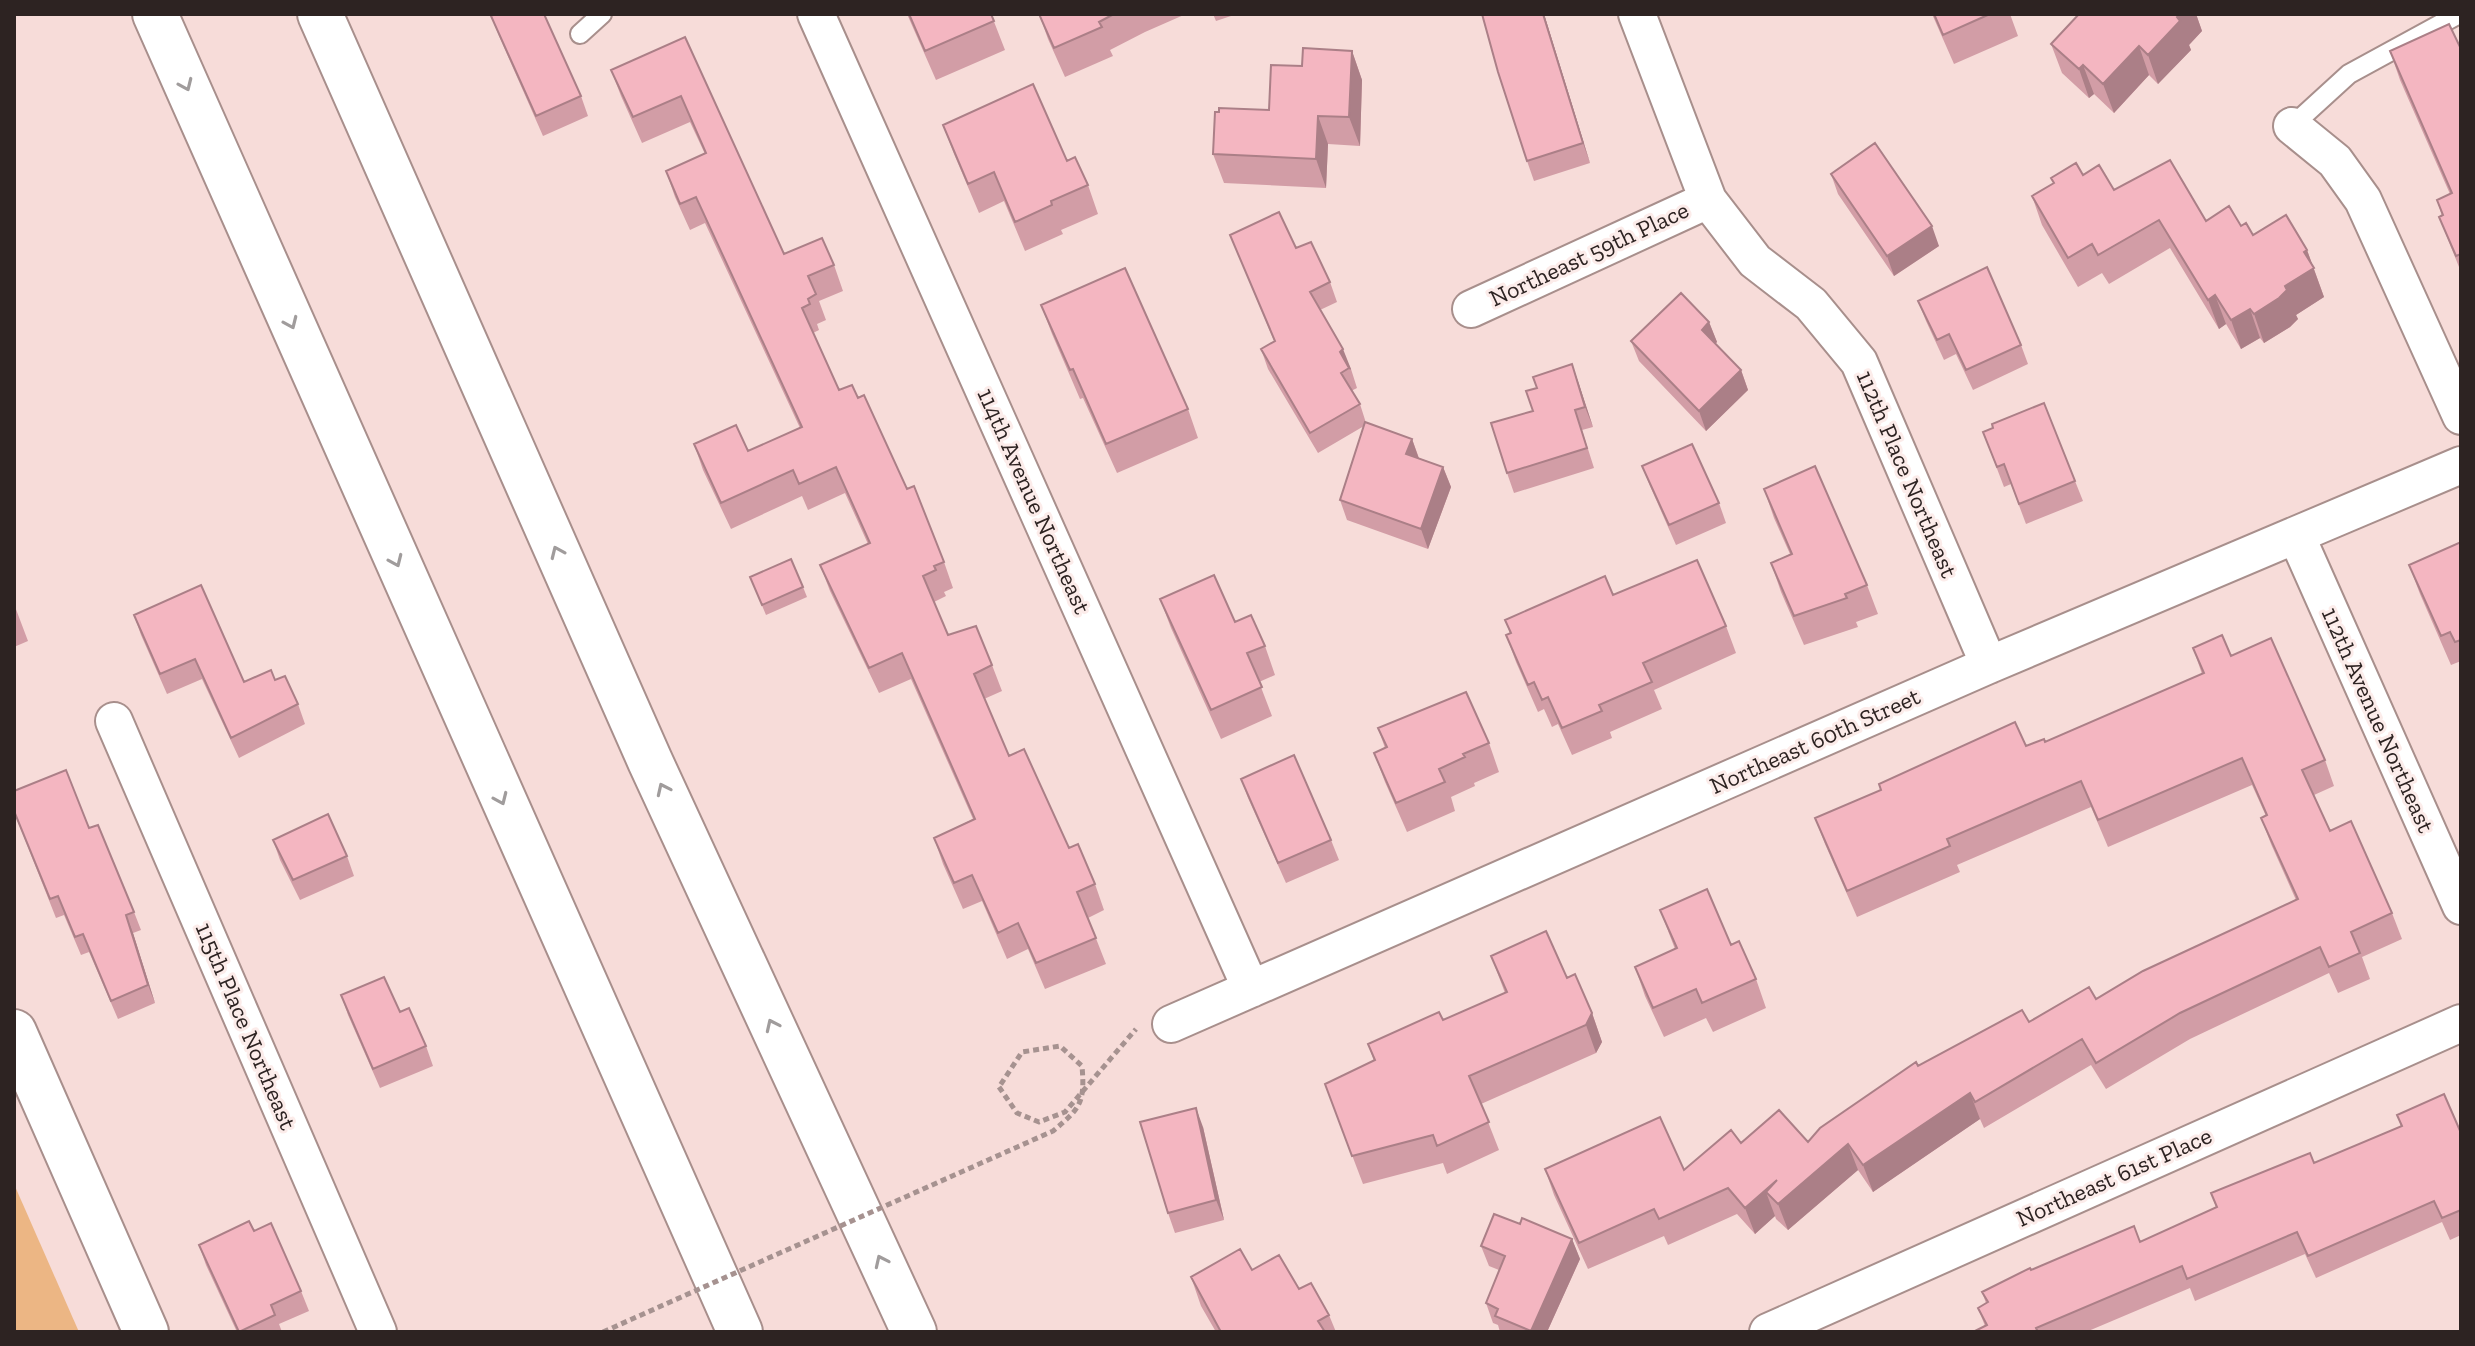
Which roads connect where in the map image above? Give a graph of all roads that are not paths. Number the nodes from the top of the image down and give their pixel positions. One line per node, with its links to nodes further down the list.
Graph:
1 (155, 14): 23 (main road, one-way to 23)
2 (320, 14): 24 (main road, one-way to 2)
3 (602, 14): 7 (lane)
4 (816, 14): 17 (street, 114th Avenue Northeast)
5 (1637, 14): 9 (street, 112th Place Northeast)
6 (2459, 14): 8 (lane)
7 (580, 34)
8 (2292, 126): 11 (street)
9 (1708, 200): 10 (street, Northeast 59th Place); 14 (street, 112th Place Northeast)
10 (1471, 309)
11 (2461, 416)
12 (2461, 465): 13 (street, Northeast 60th Street)
13 (2296, 535): 14 (street, Northeast 60th Street); 16 (street, 112th Avenue Northeast)
14 (1989, 665): 17 (street, Northeast 60th Street)
15 (114, 721): 22 (street, 115th Place Northeast)
16 (2461, 906)
17 (1251, 989): 19 (street, Northeast 60th Street)
18 (2461, 1023): 25 (street, Northeast 61st Place)
19 (1155, 1024)
20 (14, 1032): 21 (main road)
21 (146, 1332)
22 (378, 1332)
23 (740, 1332)
24 (914, 1332)
25 (1768, 1332)

